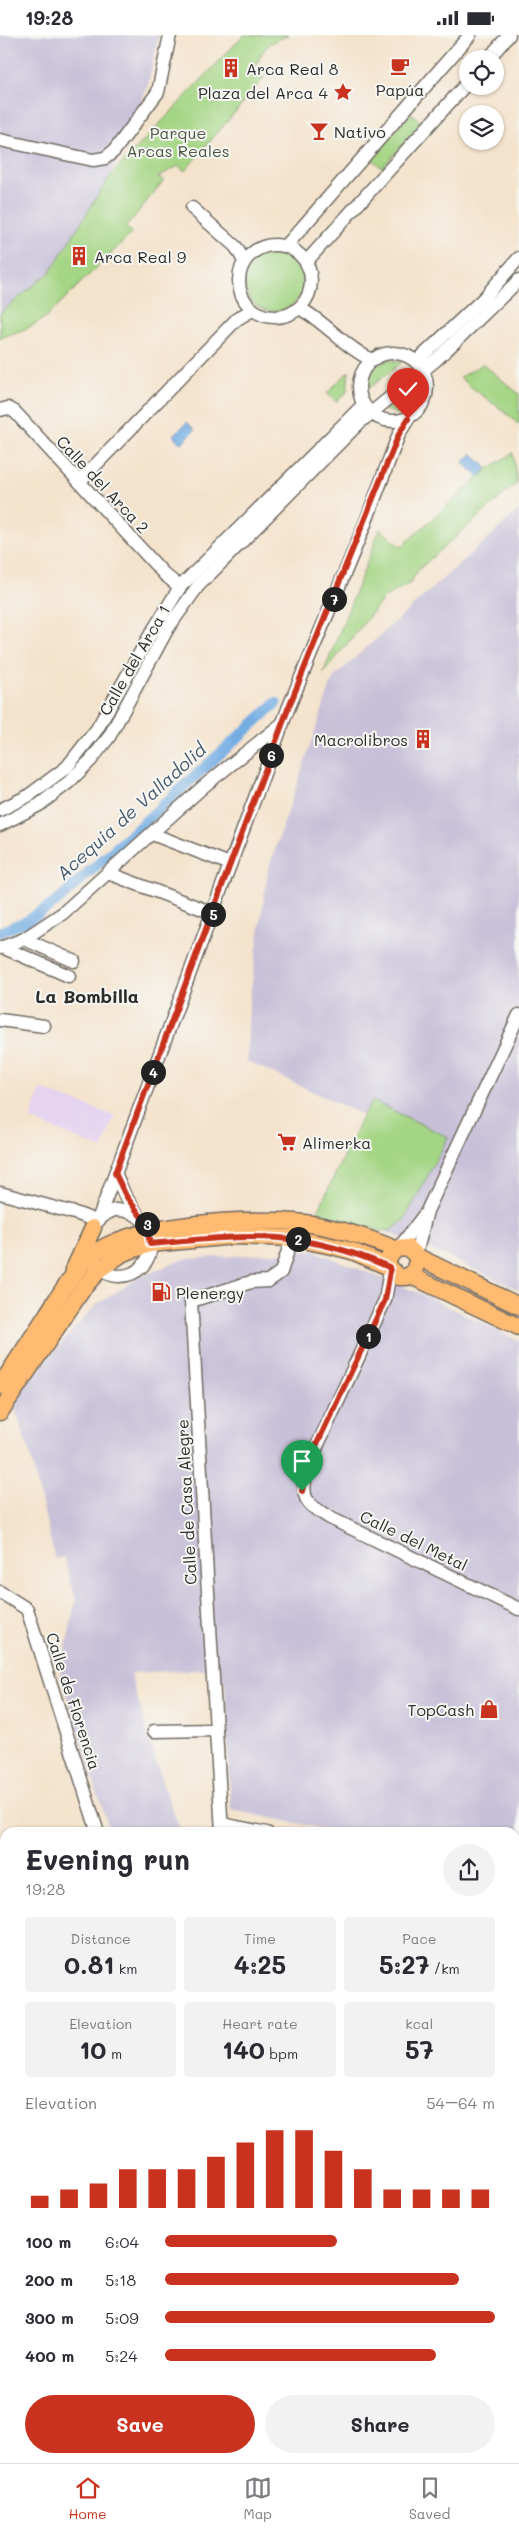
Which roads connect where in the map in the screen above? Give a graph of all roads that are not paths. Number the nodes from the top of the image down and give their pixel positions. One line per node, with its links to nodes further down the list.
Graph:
1 (170, 35): 6 (street)
2 (470, 35): 8 (street)
3 (509, 35): 4 (street)
4 (496, 50)
5 (459, 92): 11 (street)
6 (0, 140)
7 (192, 208): 9 (street)
8 (286, 246): 9 (street); 11 (street)
9 (248, 257): 14 (street)
10 (519, 258): 16 (street)
11 (306, 262): 13 (street)
12 (519, 280): 16 (street)
13 (302, 305): 14 (street); 15 (street)
14 (249, 306): 20 (street)
15 (368, 364): 16 (street); 17 (street)
16 (420, 366): 17 (street); 19 (street)
17 (367, 409): 19 (street); 21 (street, Calle del Arca 1); 24 (street, Calle del Arca 1)
18 (0, 410): 20 (street, Calle del Arca 2)
19 (401, 425): 22 (street)
20 (80, 481): 21 (street, Calle del Arca 2)
21 (180, 587): 23 (street, Calle del Arca 1)
22 (283, 723): 25 (street); 26 (street)
23 (0, 811)
24 (0, 825)
25 (152, 834): 26 (street); 27 (street)
26 (230, 864): 28 (street)
27 (108, 873): 28 (street); 29 (street)
28 (213, 913): 36 (street)
29 (24, 939): 30 (street); 31 (street)
30 (1, 947): 32 (street)
31 (74, 961)
32 (69, 976)
33 (519, 1015): 38 (street)
34 (0, 1020): 35 (street)
35 (44, 1026)
36 (115, 1173): 39 (street); 40 (street)
37 (0, 1193): 40 (street)
38 (427, 1211): 43 (street); 44 (street)
39 (137, 1213): 40 (street); 41 (street)
40 (96, 1222): 45 (street); 47 (main road)
41 (150, 1237): 42 (main road); 43 (main road); 45 (main road); 45 (street)
42 (292, 1238): 46 (main road); 56 (street, Calle de Casa Alegre)
43 (397, 1249): 44 (main road); 46 (main road)
44 (417, 1256): 48 (main road); 50 (main road)
45 (96, 1262): 47 (main road); 53 (main road)
46 (390, 1269): 48 (main road); 49 (street)
47 (72, 1276): 52 (main road)
48 (409, 1276): 49 (street); 51 (main road)
49 (385, 1300): 55 (street, Calle del Metal)
50 (519, 1306)
51 (519, 1327)
52 (0, 1387)
53 (0, 1412)
54 (0, 1592): 58 (street, Calle de Florencia)
55 (519, 1609)
56 (216, 1730): 57 (street); 59 (street, Calle de Casa Alegre)
57 (154, 1731)
58 (96, 1827)
59 (222, 1827)

